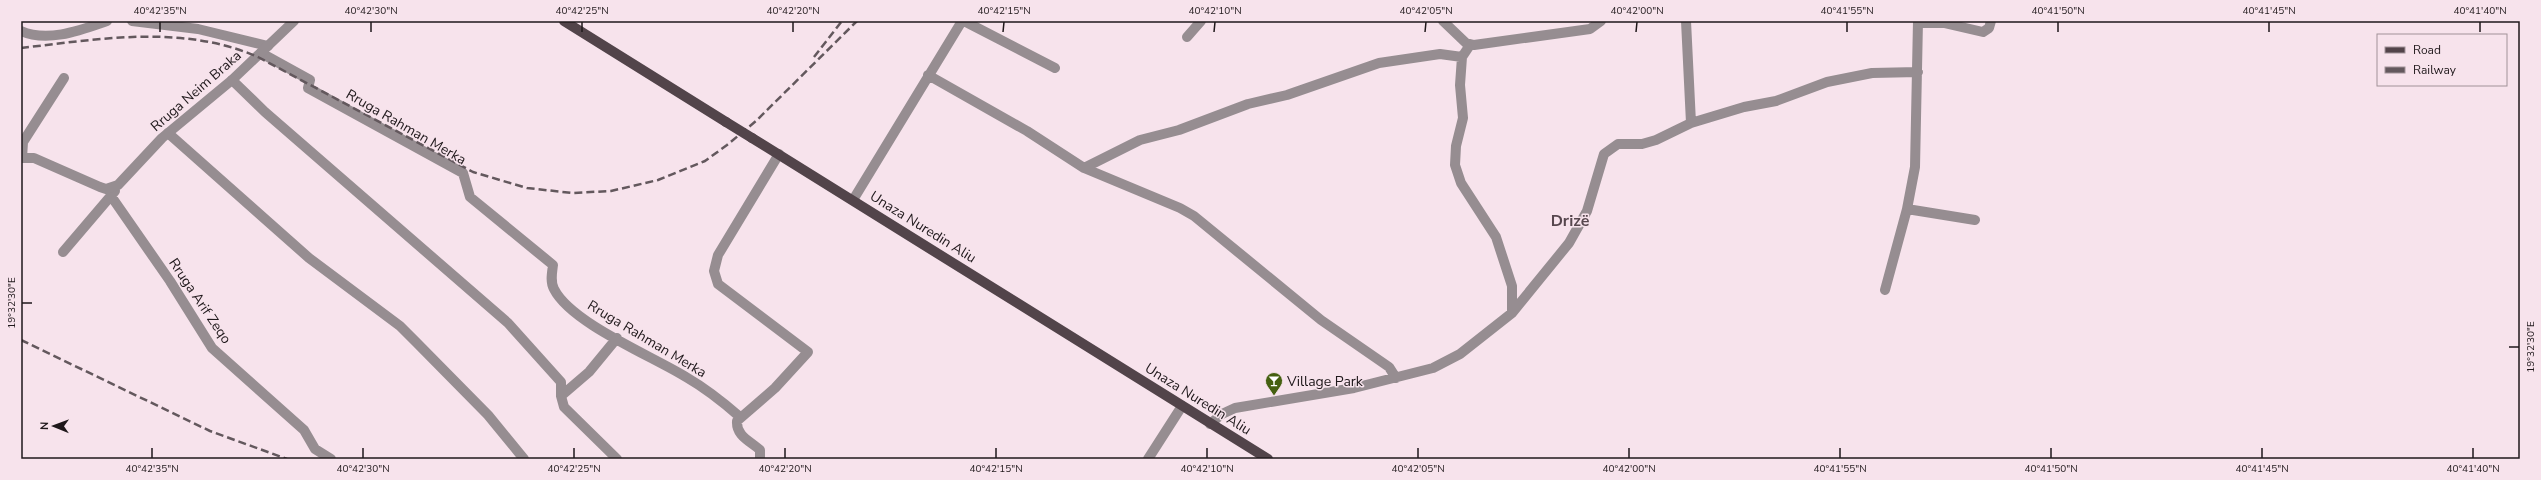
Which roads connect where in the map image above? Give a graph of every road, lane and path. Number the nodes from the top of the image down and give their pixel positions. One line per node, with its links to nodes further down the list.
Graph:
1 (107, 21): 12 (street)
2 (132, 21): 15 (street)
3 (294, 21): 15 (street, Rruga Neim Braka)
4 (564, 21): 24 (main road, Unaza Nuredin Aliu, bridge)
5 (963, 21): 17 (street); 19 (street)
6 (1201, 21): 13 (street)
7 (1443, 21): 14 (street)
8 (1602, 21): 14 (street)
9 (1686, 21): 22 (street)
10 (1991, 21): 11 (street)
11 (1918, 22): 18 (street)
12 (21, 31)
13 (1187, 36)
14 (1470, 45): 16 (street)
15 (265, 50): 21 (street, Rruga Neim Braka); 35 (street, Rruga Rahman Merka)
16 (1462, 57): 26 (street); 34 (street)
17 (1055, 68)
18 (1918, 72): 22 (street); 30 (street)
19 (928, 75): 26 (street); 29 (street)
20 (64, 78): 25 (street)
21 (232, 80): 23 (street, Rruga Neim Braka); 37 (street)
22 (1691, 123): 34 (street)
23 (168, 133): 27 (street, Rruga Neim Braka); 42 (street)
24 (779, 154): 29 (main road, Unaza Nuredin Aliu); 39 (street)
25 (22, 158): 27 (street)
26 (1084, 168): 36 (street)
27 (118, 185): 28 (street, Rruga Neim Braka)
28 (111, 196): 32 (street, Rruga Neim Braka); 41 (street, Rruga Arif Zeqo)
29 (853, 200): 38 (main road, Unaza Nuredin Aliu)
30 (1907, 209): 31 (street); 33 (street)
31 (1975, 220)
32 (63, 252)
33 (1885, 290)
34 (1512, 313): 36 (street)
35 (617, 338): 37 (street); 39 (street, Rruga Rahman Merka)
36 (1396, 378): 40 (street)
37 (563, 390): 43 (street)
38 (1182, 406): 40 (main road, Unaza Nuredin Aliu); 45 (street)
39 (740, 417): 44 (street)
40 (1210, 424): 46 (main road, Unaza Nuredin Aliu)
41 (331, 459)
42 (524, 459)
43 (617, 459)
44 (760, 459)
45 (1148, 459)
46 (1268, 459)

